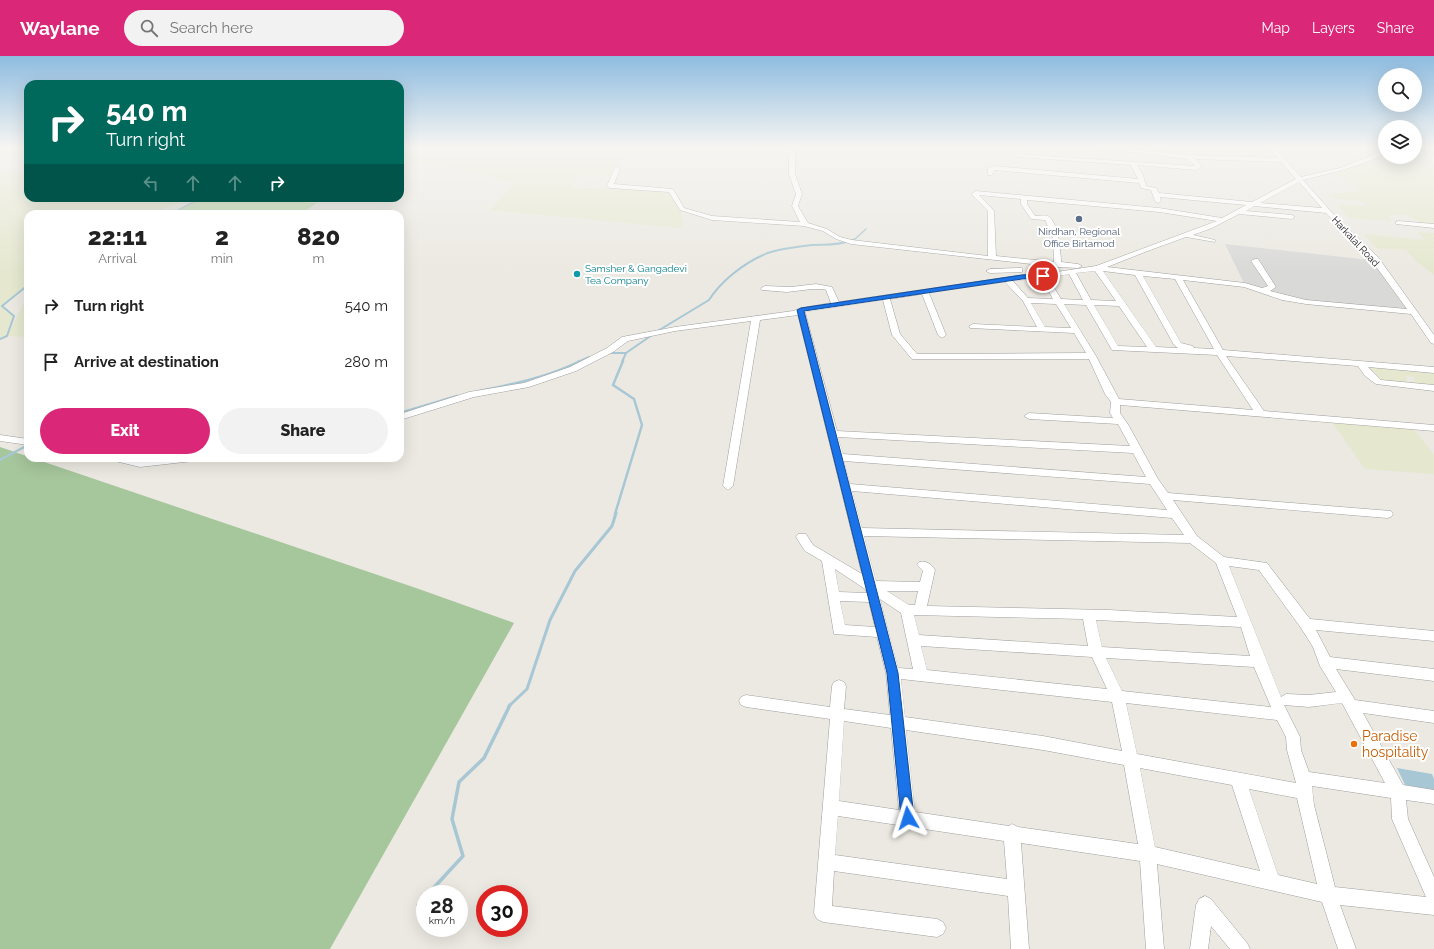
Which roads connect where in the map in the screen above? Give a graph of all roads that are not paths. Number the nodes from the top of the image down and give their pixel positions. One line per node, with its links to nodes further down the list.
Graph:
1 (651, 189): 15 (street)
2 (797, 189): 15 (street)
3 (1154, 189): 6 (street)
4 (1280, 189): 9 (street)
5 (1308, 189): 10 (street, Harkalal Road)
6 (1157, 195): 8 (street); 9 (street)
7 (1024, 198): 22 (street)
8 (1158, 203)
9 (1250, 204): 10 (street); 11 (street)
10 (1328, 211): 42 (street, Harkalal Road)
11 (1239, 212): 12 (street); 13 (street)
12 (1292, 217)
13 (1224, 220): 17 (street); 19 (street)
14 (1398, 223): 16 (street)
15 (805, 224): 19 (street)
16 (1434, 226)
17 (1183, 235): 18 (street); 23 (street)
18 (1213, 241)
19 (989, 258): 20 (street); 24 (street)
20 (1016, 261): 22 (street); 27 (street)
21 (1255, 261): 33 (street)
22 (1058, 265): 23 (street)
23 (1097, 268): 25 (street); 26 (street); 39 (street)
24 (990, 271): 27 (street); 31 (street)
25 (1071, 272): 28 (street); 38 (street)
26 (1137, 272): 29 (street); 50 (street)
27 (1020, 274): 28 (street); 30 (street)
28 (1043, 276): 37 (street)
29 (1177, 278): 33 (street); 51 (street)
30 (1008, 280): 31 (street); 36 (street)
31 (994, 281): 34 (street)
32 (765, 288): 40 (street)
33 (1264, 290): 42 (street)
34 (925, 292): 35 (street); 47 (street)
35 (886, 297): 40 (street); 52 (street)
36 (1026, 300): 37 (street); 45 (street)
37 (1058, 302): 38 (street); 46 (street)
38 (1089, 303): 39 (street); 49 (street)
39 (1123, 304): 49 (street)
40 (837, 305): 41 (street)
41 (801, 310): 43 (street); 62 (street)
42 (1414, 312): 48 (street, Harkalal Road)
43 (756, 318): 58 (street); 70 (street)
44 (973, 326): 45 (street)
45 (1043, 330): 46 (street)
46 (1075, 331): 52 (street)
47 (942, 335)
48 (1434, 341)
49 (1153, 349): 50 (street)
50 (1202, 352): 51 (street)
51 (1220, 353): 53 (street); 57 (street)
52 (1092, 356): 56 (street)
53 (1360, 363): 54 (street); 55 (street)
54 (1434, 370)
55 (1434, 388)
56 (1116, 402): 57 (street); 60 (street)
57 (1260, 413): 61 (street)
58 (404, 416)
59 (1029, 416): 60 (street)
60 (1121, 421): 65 (street)
61 (1434, 428)
62 (832, 434): 65 (street); 66 (street)
63 (0, 438): 64 (street)
64 (24, 441)
65 (1136, 450): 69 (street)
66 (838, 457): 69 (street); 71 (street)
67 (132, 462): 68 (street)
68 (158, 462)
69 (1153, 481): 72 (street)
70 (728, 486)
71 (845, 487): 73 (street); 75 (street)
72 (1165, 496): 73 (street); 74 (street)
73 (1174, 514): 77 (street)
74 (1387, 514)
75 (858, 532): 77 (street); 82 (street)
76 (802, 537): 78 (street)
77 (1193, 539): 79 (street)
78 (827, 558): 82 (street); 83 (street)
79 (1221, 561): 86 (street); 87 (street)
80 (923, 565): 81 (street)
81 (926, 587): 82 (street); 84 (street)
82 (873, 592): 83 (street); 84 (street); 88 (street)
83 (833, 596): 88 (street)
84 (914, 610): 85 (street); 90 (street)
85 (1089, 615): 86 (street); 91 (street)
86 (1246, 622): 92 (street)
87 (1306, 624): 89 (street); 93 (street)
88 (882, 632): 94 (street)
89 (1434, 636)
90 (913, 640): 91 (street); 95 (street)
91 (1096, 651): 92 (street); 98 (street)
92 (1259, 662): 101 (street)
93 (1325, 662): 96 (street); 100 (street)
94 (893, 673): 95 (street); 104 (street)
95 (921, 675): 98 (street)
96 (1434, 675)
97 (840, 686): 102 (street)
98 (1118, 697): 101 (street); 105 (street)
99 (746, 701): 102 (street)
100 (1348, 701): 101 (street); 103 (street); 108 (street)
101 (1283, 707): 107 (street)
102 (837, 714): 104 (street); 110 (street)
103 (1434, 717)
104 (898, 722): 105 (street); 111 (street)
105 (1131, 761): 106 (street); 113 (street)
106 (1238, 780): 107 (street); 115 (street)
107 (1304, 785): 108 (street); 117 (street)
108 (1398, 792): 109 (street); 118 (street)
109 (1434, 798)
110 (830, 807): 111 (street); 114 (street)
111 (908, 818): 112 (street)
112 (1012, 832): 113 (street); 116 (street)
113 (1148, 854): 115 (street); 122 (street)
114 (826, 862): 116 (street); 120 (street)
115 (1272, 882): 117 (street)
116 (1016, 889): 121 (street)
117 (1328, 895): 119 (street); 125 (street)
118 (1434, 896)
119 (1434, 906)
120 (937, 928)
121 (1020, 949)
122 (1155, 949)
123 (1199, 949): 124 (street)
124 (1241, 949)
125 (1347, 949)

